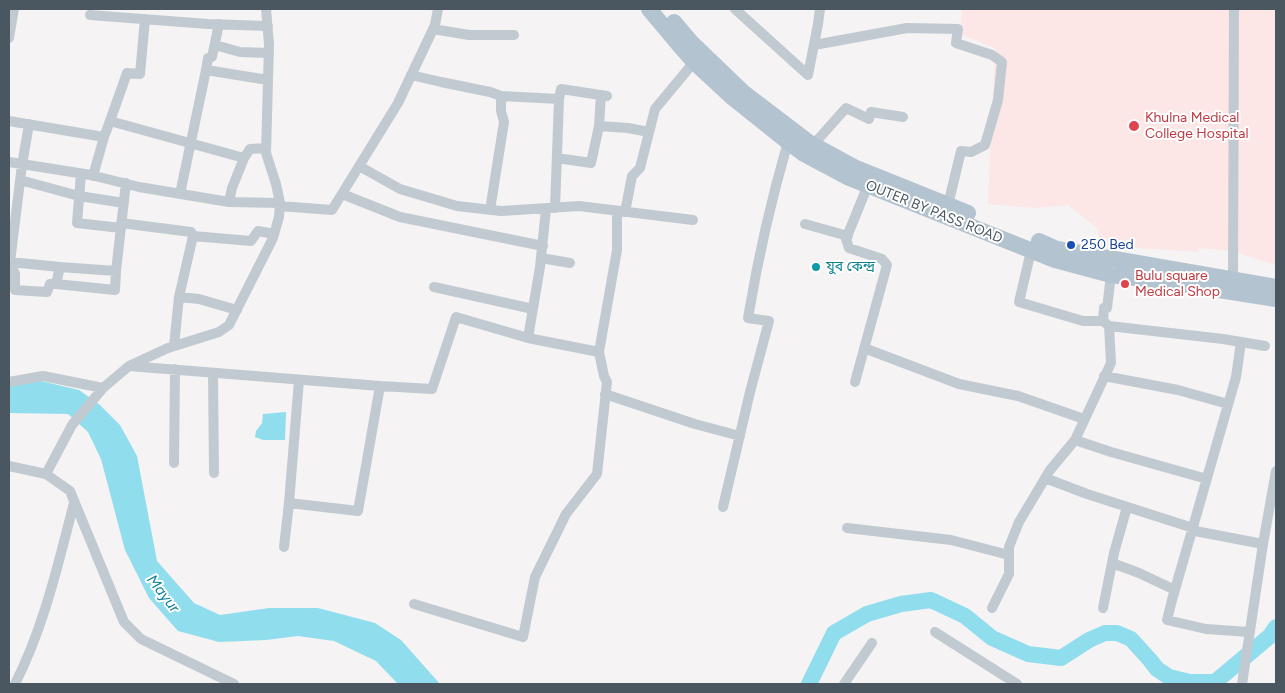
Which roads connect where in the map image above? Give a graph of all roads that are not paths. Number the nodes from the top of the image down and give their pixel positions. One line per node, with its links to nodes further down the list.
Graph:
1 (14, 9): 15 (street)
2 (266, 9): 12 (street)
3 (438, 9): 13 (street)
4 (649, 9): 19 (main road, OUTER BY PASS ROAD)
5 (662, 9): 34 (main road, OUTER BY PASS ROAD)
6 (735, 9): 17 (street)
7 (820, 9): 17 (street)
8 (1234, 9): 71 (street)
9 (90, 15): 10 (street)
10 (145, 19): 11 (street); 27 (street)
11 (219, 24): 12 (street); 16 (street)
12 (268, 26): 18 (street)
13 (433, 29): 14 (street); 21 (street)
14 (514, 35)
15 (9, 38)
16 (215, 45): 18 (street); 20 (street)
17 (814, 45): 52 (street)
18 (269, 53): 22 (street)
19 (694, 62): 30 (street); 32 (main road, OUTER BY PASS ROAD)
20 (206, 70): 22 (street); 33 (street)
21 (411, 75): 23 (street); 40 (street)
22 (268, 80): 35 (street)
23 (501, 96): 24 (street); 54 (street)
24 (559, 99): 29 (street); 37 (street)
25 (903, 117): 34 (street)
26 (9, 121): 28 (street)
27 (110, 121): 31 (street); 33 (street)
28 (29, 124): 31 (street); 39 (street)
29 (599, 126): 30 (street); 37 (street)
30 (649, 132): 55 (street)
31 (104, 136): 42 (street)
32 (788, 142): 45 (main road, OUTER BY PASS ROAD); 98 (street)
33 (192, 144): 36 (street); 46 (street)
34 (813, 145): 52 (main road, OUTER BY PASS ROAD)
35 (266, 148): 36 (street); 51 (street)
36 (244, 158): 49 (street)
37 (557, 158): 53 (street)
38 (9, 162): 39 (street)
39 (22, 165): 41 (street); 43 (street)
40 (359, 166): 47 (street); 54 (street)
41 (81, 174): 42 (street); 48 (street)
42 (93, 176): 44 (street)
43 (20, 180): 48 (street); 57 (street)
44 (126, 184): 46 (street); 50 (street)
45 (868, 185): 62 (street); 64 (main road, OUTER BY PASS ROAD)
46 (180, 194): 49 (street)
47 (342, 194): 51 (street); 63 (street)
48 (79, 196): 50 (street); 59 (street)
49 (229, 202): 51 (street)
50 (124, 203): 59 (street)
51 (280, 204): 60 (street)
52 (948, 205): 71 (main road, OUTER BY PASS ROAD)
53 (550, 208): 54 (street); 55 (street); 63 (street)
54 (490, 210)
55 (621, 211): 56 (street); 85 (street)
56 (693, 220)
57 (12, 223): 66 (street)
58 (805, 224): 62 (street)
59 (121, 226): 61 (street); 69 (street)
60 (274, 234): 61 (street); 78 (street)
61 (193, 236): 75 (street)
62 (848, 236): 84 (street)
63 (542, 246): 65 (street)
64 (1031, 250): 70 (main road, OUTER BY PASS ROAD); 79 (street)
65 (541, 258): 67 (street); 77 (street)
66 (10, 262): 68 (street); 72 (street)
67 (570, 263)
68 (60, 267): 69 (street); 72 (street)
69 (116, 271): 72 (street)
70 (1111, 276): 76 (main road, OUTER BY PASS ROAD); 79 (street)
71 (1233, 280): 74 (main road, OUTER BY PASS ROAD)
72 (56, 284)
73 (434, 287): 77 (street)
74 (1276, 287)
75 (179, 297): 78 (street); 82 (street)
76 (1276, 299)
77 (533, 309): 80 (street)
78 (237, 310): 82 (street)
79 (1106, 323): 81 (street); 89 (street)
80 (528, 338): 85 (street); 93 (street)
81 (1241, 342): 83 (street); 96 (street)
82 (174, 346): 86 (street)
83 (1265, 346)
84 (864, 348): 92 (street); 97 (street)
85 (599, 352): 95 (street)
86 (129, 366): 87 (street); 94 (street)
87 (175, 369): 88 (street); 100 (street)
88 (214, 372): 90 (street); 103 (street)
89 (1104, 376): 96 (street); 97 (street)
90 (299, 380): 93 (street); 108 (street)
91 (9, 382): 94 (street)
92 (855, 382)
93 (380, 386): 108 (street)
94 (100, 392): 104 (street)
95 (605, 394): 98 (street); 118 (street)
96 (1228, 404): 106 (street)
97 (1084, 419): 99 (street)
98 (740, 436): 109 (street)
99 (1075, 440): 105 (street); 106 (street)
100 (174, 463)
101 (9, 466): 104 (street)
102 (1276, 471): 113 (street)
103 (214, 473)
104 (46, 474): 107 (street)
105 (1046, 478): 110 (street); 115 (street)
106 (1207, 479): 112 (street)
107 (74, 503): 124 (street); 125 (street)
108 (290, 503): 114 (street)
109 (723, 507)
110 (1127, 507): 112 (street); 116 (street)
111 (847, 528): 115 (street)
112 (1193, 528): 113 (street); 117 (street)
113 (1263, 544): 122 (street)
114 (284, 547)
115 (1009, 555): 119 (street)
116 (1112, 563): 117 (street); 120 (street)
117 (1175, 590): 122 (street)
118 (414, 604)
119 (992, 608)
120 (1103, 608)
121 (935, 632): 127 (street)
122 (1249, 632): 128 (street)
123 (872, 643): 126 (street)
124 (15, 684)
125 (234, 684)
126 (844, 684)
127 (1017, 684)
128 (1242, 684)

